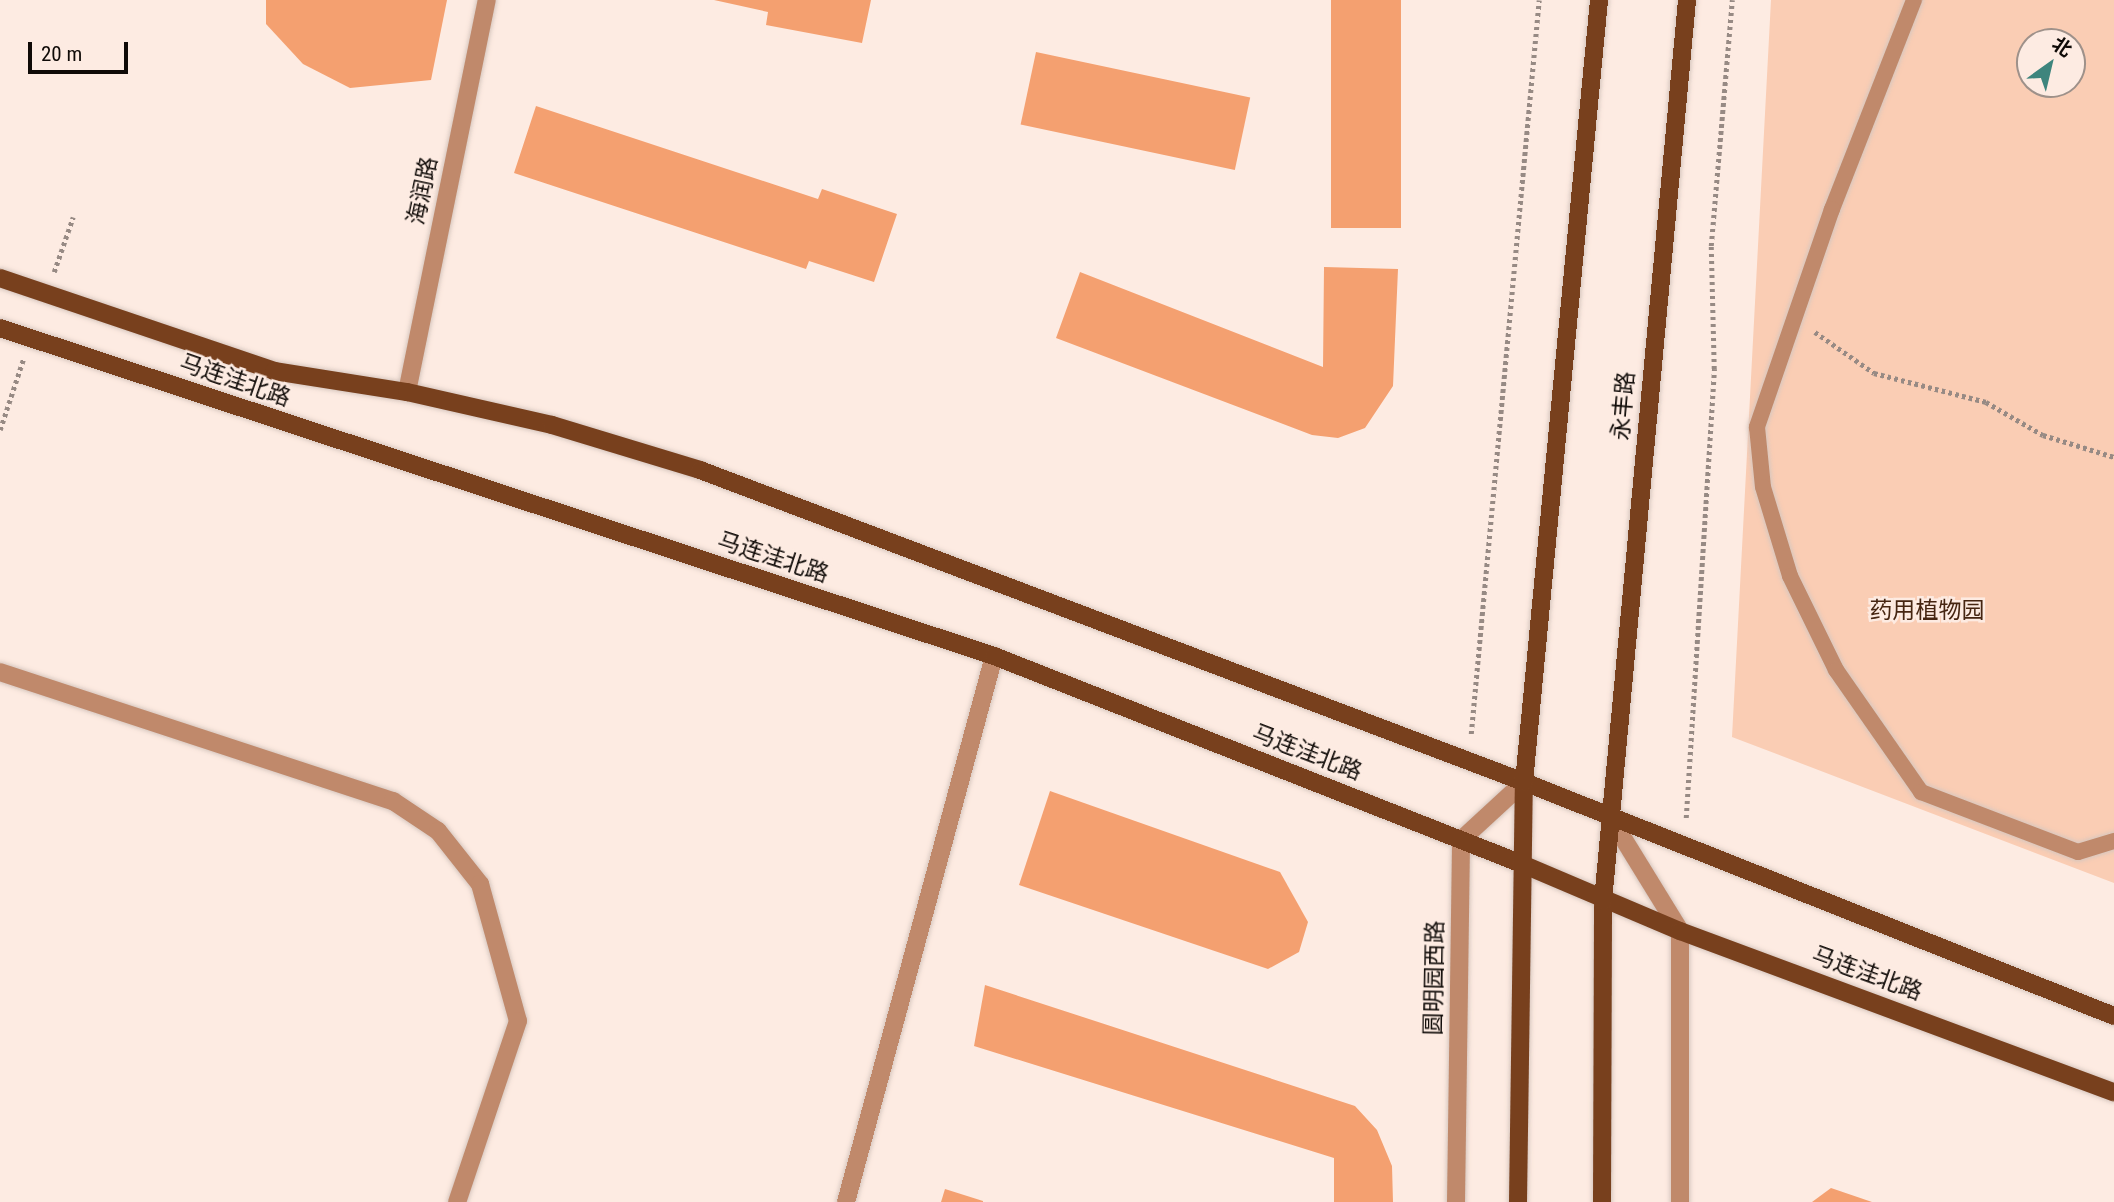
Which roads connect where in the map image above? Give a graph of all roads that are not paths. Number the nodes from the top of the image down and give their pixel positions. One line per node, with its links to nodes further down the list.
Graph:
1 (487, 0): 7 (street, 海润路)
2 (1599, 0): 10 (main road)
3 (1687, 0): 11 (main road, 永丰路)
4 (1914, 0): 13 (lane)
5 (0, 278): 7 (main road, 马连洼北路)
6 (0, 328): 8 (main road, 马连洼北路)
7 (407, 391): 10 (main road, 马连洼北路)
8 (993, 656): 12 (main road, 马连洼北路); 20 (street)
9 (0, 672): 19 (street)
10 (1524, 782): 11 (main road, 马连洼北路); 12 (street); 14 (main road)
11 (1610, 817): 15 (main road, 永丰路); 16 (street); 17 (main road)
12 (1461, 840): 14 (main road, 马连洼北路); 21 (street, 圆明园西路)
13 (2114, 841)
14 (1522, 864): 15 (main road, 马连洼北路); 22 (main road)
15 (1603, 901): 16 (main road, 马连洼北路); 23 (main road)
16 (1679, 931): 18 (main road, 马连洼北路); 24 (street)
17 (2114, 1016)
18 (2114, 1092)
19 (457, 1202)
20 (846, 1202)
21 (1456, 1202)
22 (1518, 1202)
23 (1602, 1202)
24 (1680, 1202)

